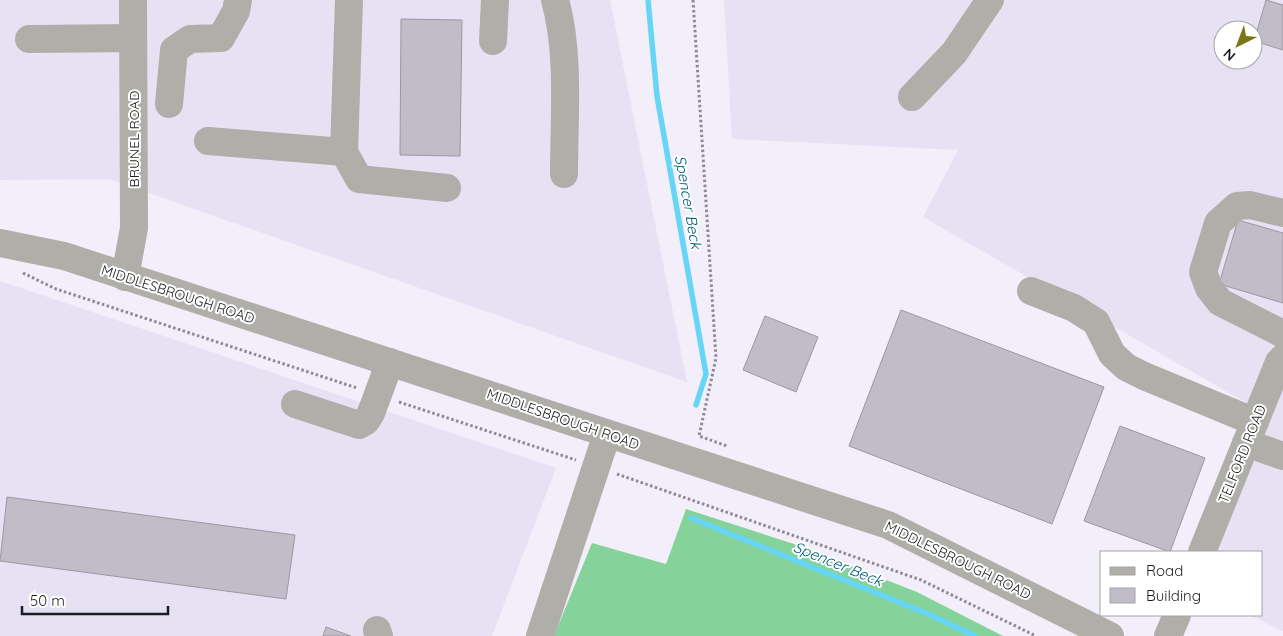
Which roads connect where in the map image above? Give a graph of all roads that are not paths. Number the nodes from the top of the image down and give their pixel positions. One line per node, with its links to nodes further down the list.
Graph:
1 (133, 0): 7 (street, BRUNEL ROAD)
2 (238, 0): 11 (street)
3 (349, 0): 13 (street)
4 (495, 0): 9 (street)
5 (555, 0): 14 (street)
6 (990, 0): 10 (street)
7 (133, 38): 8 (street); 18 (street, BRUNEL ROAD)
8 (30, 39)
9 (493, 41)
10 (912, 97)
11 (169, 104)
12 (208, 141): 13 (street)
13 (344, 152): 15 (street)
14 (564, 174)
15 (447, 188)
16 (1283, 213): 20 (street)
17 (0, 243): 18 (street, MIDDLESBROUGH ROAD)
18 (125, 277): 22 (street, MIDDLESBROUGH ROAD)
19 (1031, 291): 24 (street)
20 (1283, 334)
21 (1283, 358): 24 (street, TELFORD ROAD)
22 (390, 362): 23 (street); 25 (street, MIDDLESBROUGH ROAD)
23 (295, 404)
24 (1250, 433): 26 (street); 27 (street, TELFORD ROAD)
25 (607, 434): 29 (street); 30 (street, MIDDLESBROUGH ROAD)
26 (1283, 456)
27 (1202, 551)
28 (1177, 616): 31 (street)
29 (540, 636)
30 (1110, 636)
31 (1168, 636)

